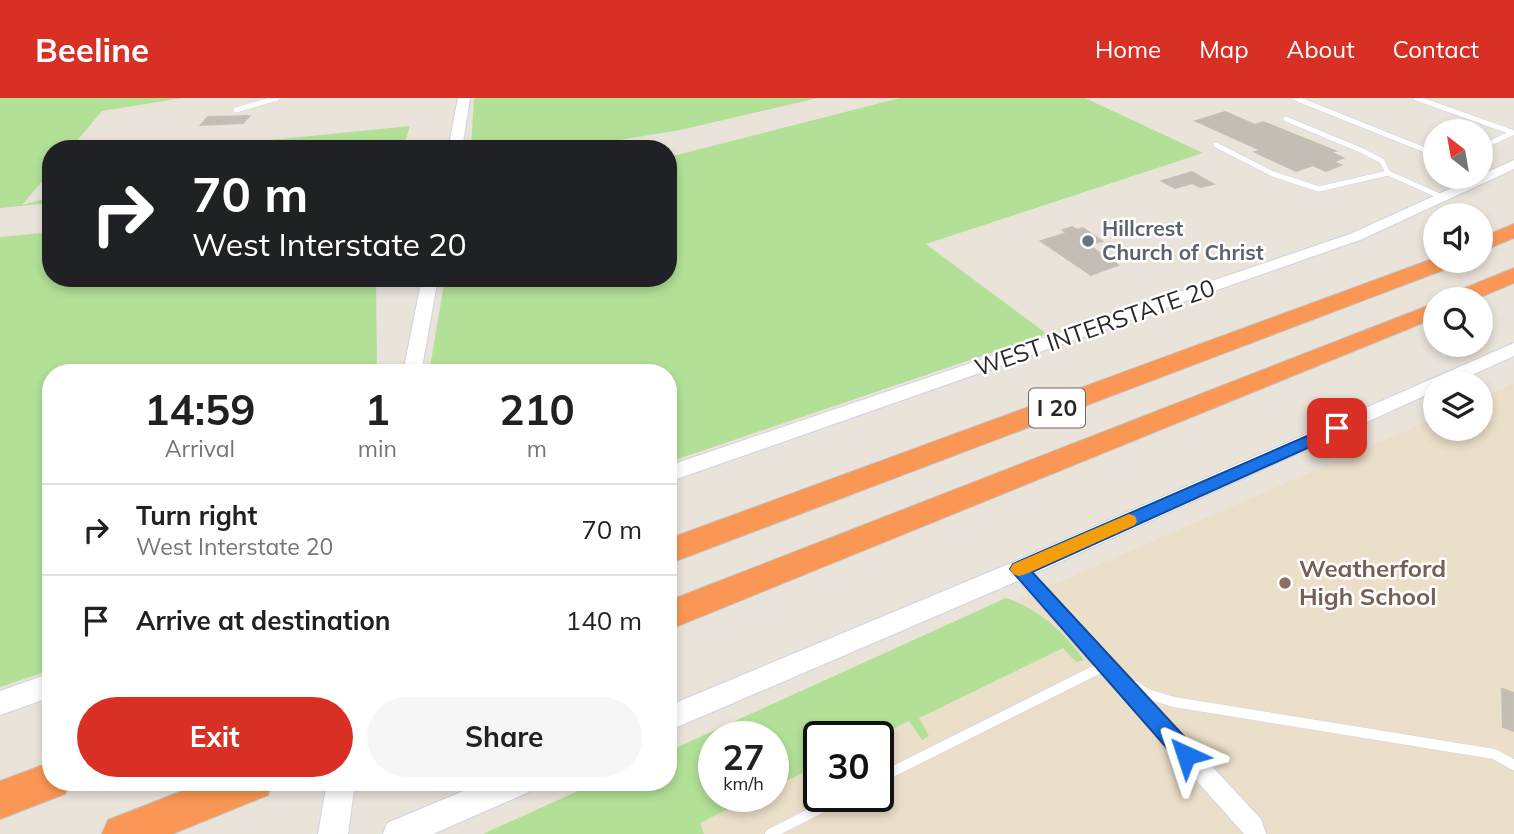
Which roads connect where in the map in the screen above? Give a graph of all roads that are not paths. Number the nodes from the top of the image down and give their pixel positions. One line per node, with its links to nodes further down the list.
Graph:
1 (277, 98): 5 (lane)
2 (464, 98): 8 (main road)
3 (1295, 98): 11 (lane)
4 (1416, 98): 7 (lane)
5 (236, 110)
6 (1286, 119): 13 (lane)
7 (1513, 132): 9 (lane)
8 (457, 140)
9 (1493, 142)
10 (1216, 145): 13 (lane)
11 (1423, 149)
12 (1514, 164): 14 (main road, WEST INTERSTATE 20)
13 (1388, 173): 14 (lane)
14 (1444, 198): 26 (main road, WEST INTERSTATE 20)
15 (1514, 230): 16 (highway)
16 (1493, 240)
17 (1423, 270): 27 (highway, I 20)
18 (1514, 275): 20 (highway)
19 (428, 287): 23 (main road)
20 (1486, 287)
21 (1423, 315): 29 (highway, I 20)
22 (1514, 349): 24 (main road)
23 (414, 364)
24 (1465, 371)
25 (1423, 390): 28 (main road)
26 (677, 471)
27 (677, 549)
28 (1019, 569): 30 (street); 33 (main road)
29 (677, 611)
30 (1105, 665): 34 (lane); 35 (lane); 46 (street)
31 (42, 688): 32 (main road)
32 (0, 703)
33 (677, 715)
34 (1514, 765)
35 (894, 771)
36 (42, 784): 40 (highway)
37 (232, 791): 42 (highway)
38 (340, 791): 43 (main road)
39 (498, 791): 44 (main road)
40 (0, 800)
41 (813, 812): 45 (lane)
42 (122, 834)
43 (333, 834)
44 (398, 834)
45 (770, 834)
46 (1255, 834)

